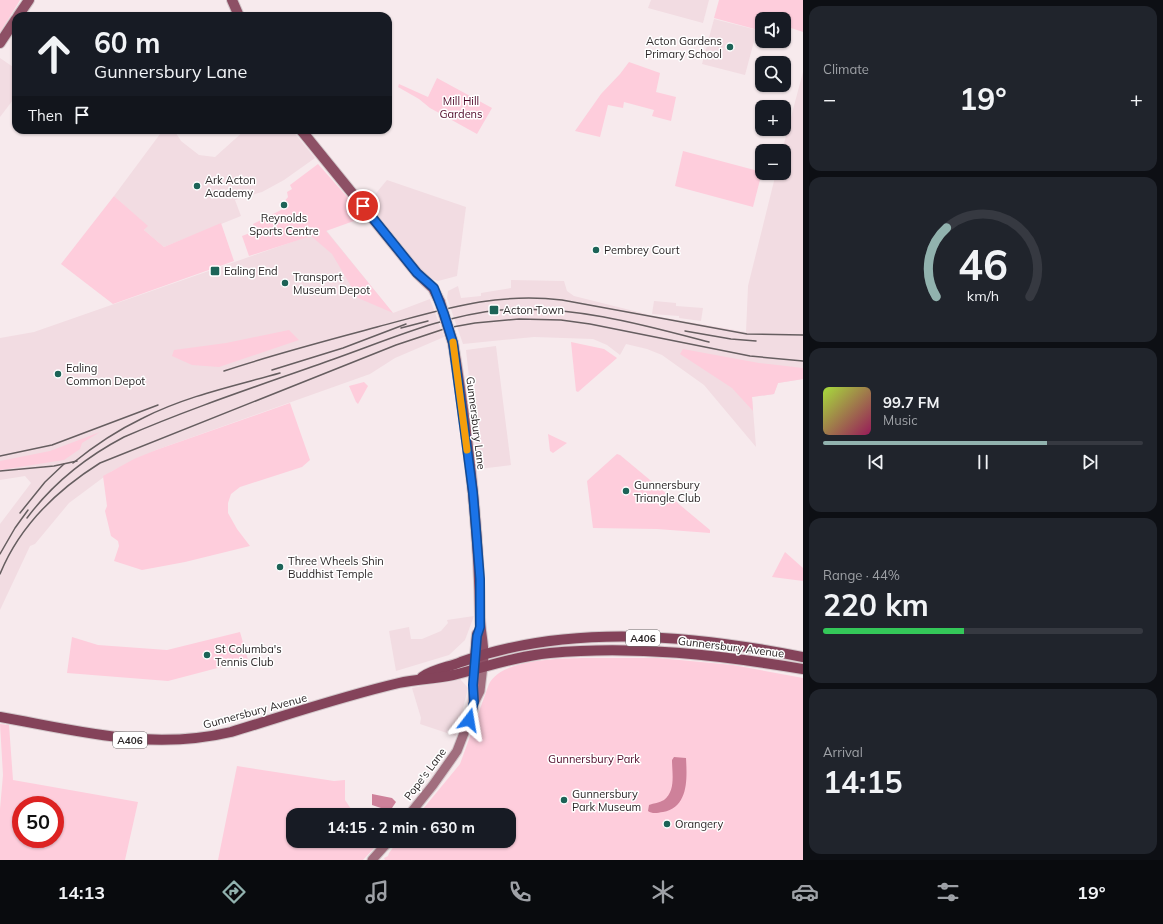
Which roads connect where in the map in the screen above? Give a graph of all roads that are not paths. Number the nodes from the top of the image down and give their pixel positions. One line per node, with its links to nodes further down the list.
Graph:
1 (29, 0): 3 (main road)
2 (232, 0): 4 (main road)
3 (21, 12)
4 (237, 12)
5 (12, 25): 6 (main road)
6 (0, 43)
7 (304, 134): 8 (main road, Gunnersbury Lane, bridge)
8 (480, 656): 9 (highway, Gunnersbury Avenue / A406); 10 (main road, Gunnersbury Lane); 12 (highway, Gunnersbury Avenue / A406)
9 (803, 657)
10 (478, 668): 11 (highway, Gunnersbury Avenue / A406); 12 (highway, Gunnersbury Avenue / A406); 14 (main road, Pope's Lane)
11 (803, 669)
12 (418, 679): 13 (highway, Gunnersbury Avenue / A406)
13 (0, 718)
14 (415, 808)
15 (383, 848): 16 (main road)
16 (372, 860)

